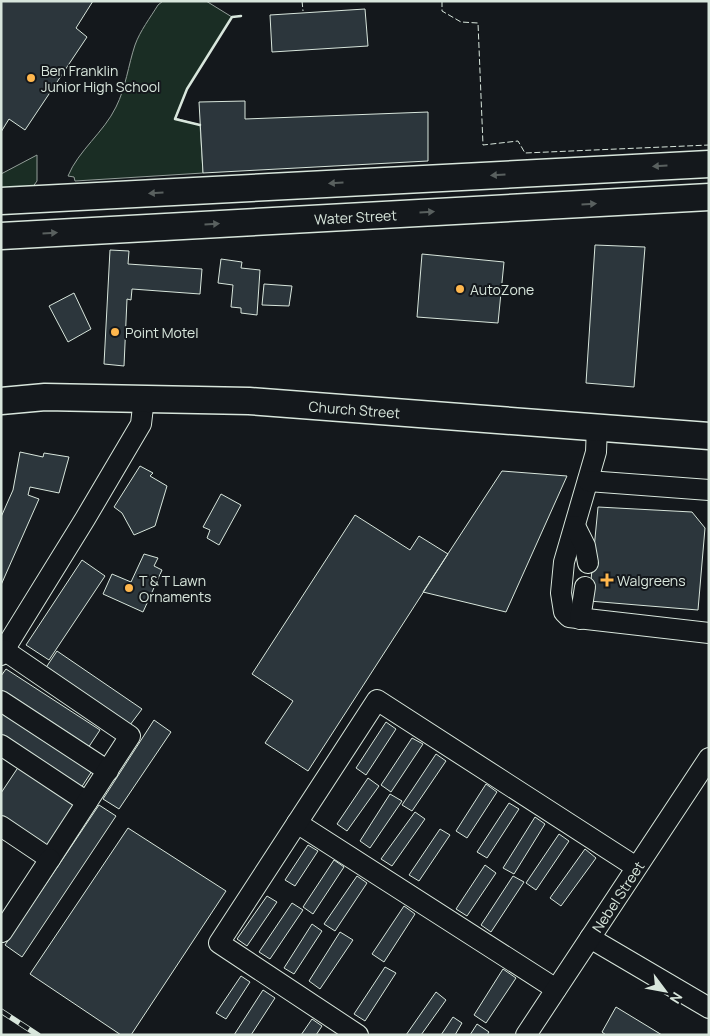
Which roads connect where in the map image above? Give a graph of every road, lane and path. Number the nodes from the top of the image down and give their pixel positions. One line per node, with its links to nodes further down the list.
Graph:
1 (709, 164): 3 (main road, one-way to 3)
2 (709, 197): 4 (main road, Water Street, one-way to 2)
3 (1, 201)
4 (1, 236)
5 (1, 387): 6 (street, Church Street)
6 (45, 397): 7 (main road, Church Street); 8 (main road)
7 (144, 398): 9 (main road, Church Street); 18 (street)
8 (1, 401)
9 (597, 428): 10 (main road, Church Street); 11 (street)
10 (709, 436)
11 (588, 481): 12 (street); 13 (street)
12 (709, 490)
13 (575, 526): 14 (street); 16 (street)
14 (588, 563)
15 (585, 587): 16 (street)
16 (580, 619): 17 (street)
17 (709, 633)
18 (3, 653): 22 (street)
19 (1, 702): 22 (street)
20 (1, 746): 23 (street)
21 (709, 758): 27 (street, Nebel Street)
22 (108, 771): 23 (street)
23 (87, 802): 26 (street)
24 (297, 823): 27 (street); 30 (street); 32 (street)
25 (1, 826): 26 (street)
26 (50, 859): 28 (street)
27 (636, 867): 29 (street, Nebel Street)
28 (2, 932)
29 (590, 938): 30 (street, Nebel Street); 31 (street)
30 (556, 989): 33 (street, Nebel Street)
31 (709, 1008)
32 (358, 1035)
33 (526, 1035)

